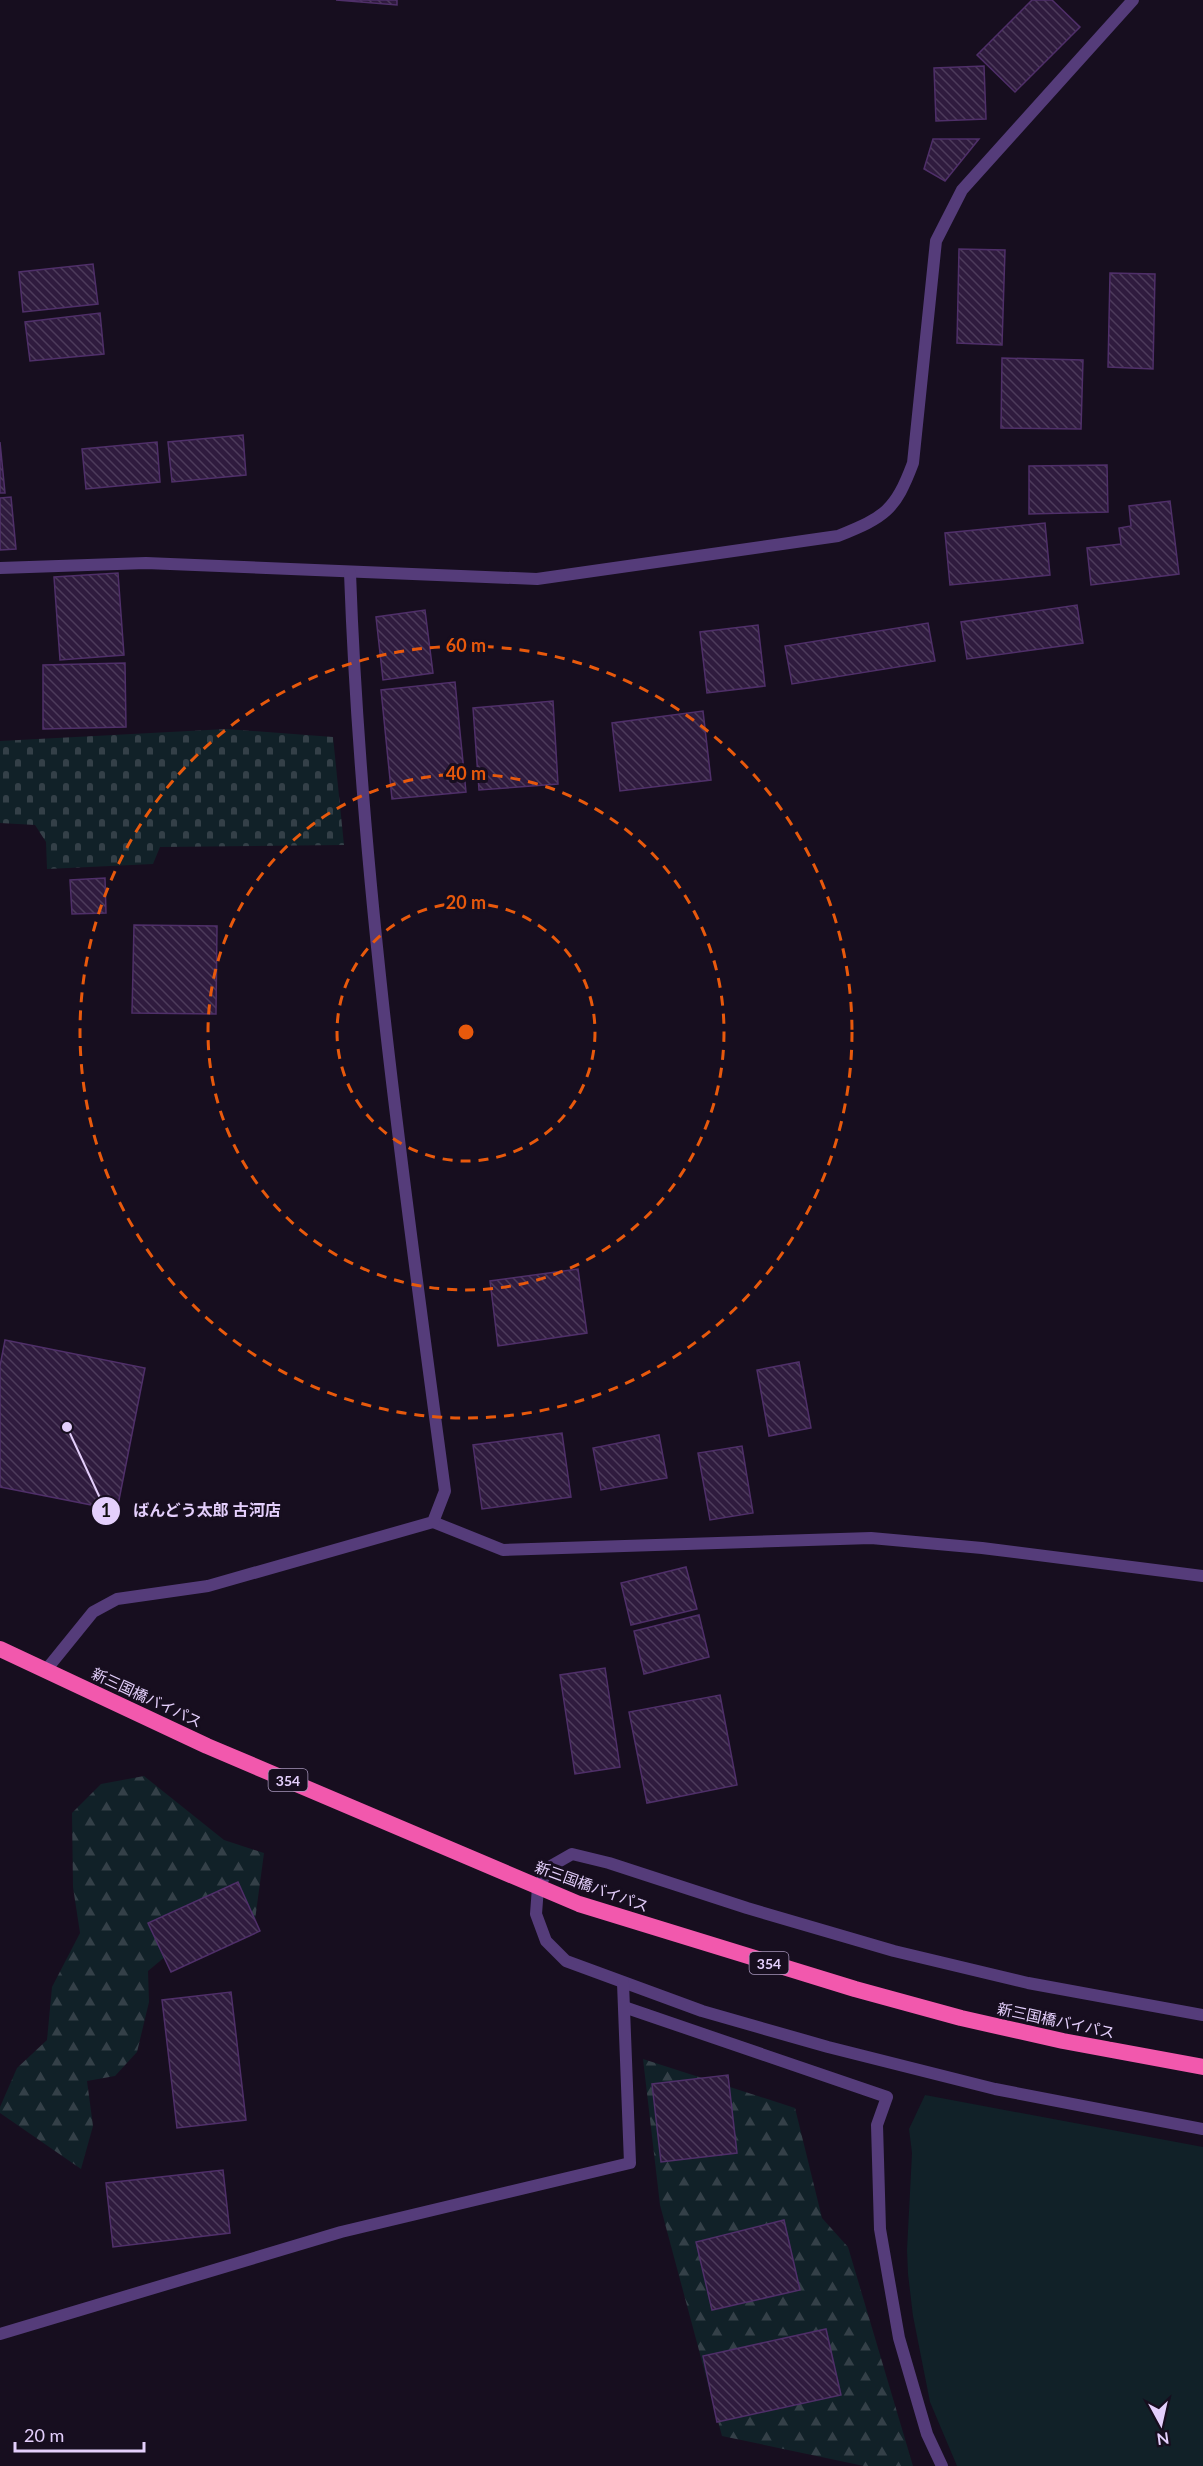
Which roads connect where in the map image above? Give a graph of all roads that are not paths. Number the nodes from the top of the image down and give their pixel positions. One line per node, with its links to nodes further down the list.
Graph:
1 (1133, 0): 3 (street)
2 (0, 568): 3 (street)
3 (350, 573): 4 (street)
4 (433, 1522): 5 (street); 7 (street)
5 (1203, 1576)
6 (0, 1649): 7 (highway, 新三国橋バイパス / 354)
7 (46, 1670): 8 (highway, 新三国橋バイパス / 354)
8 (538, 1887): 9 (street); 11 (street); 12 (highway, 新三国橋バイパス / 354)
9 (623, 1983): 10 (street); 13 (street)
10 (624, 2007): 14 (street); 15 (street)
11 (1203, 2015)
12 (1203, 2067)
13 (1203, 2129)
14 (0, 2334)
15 (942, 2466)

